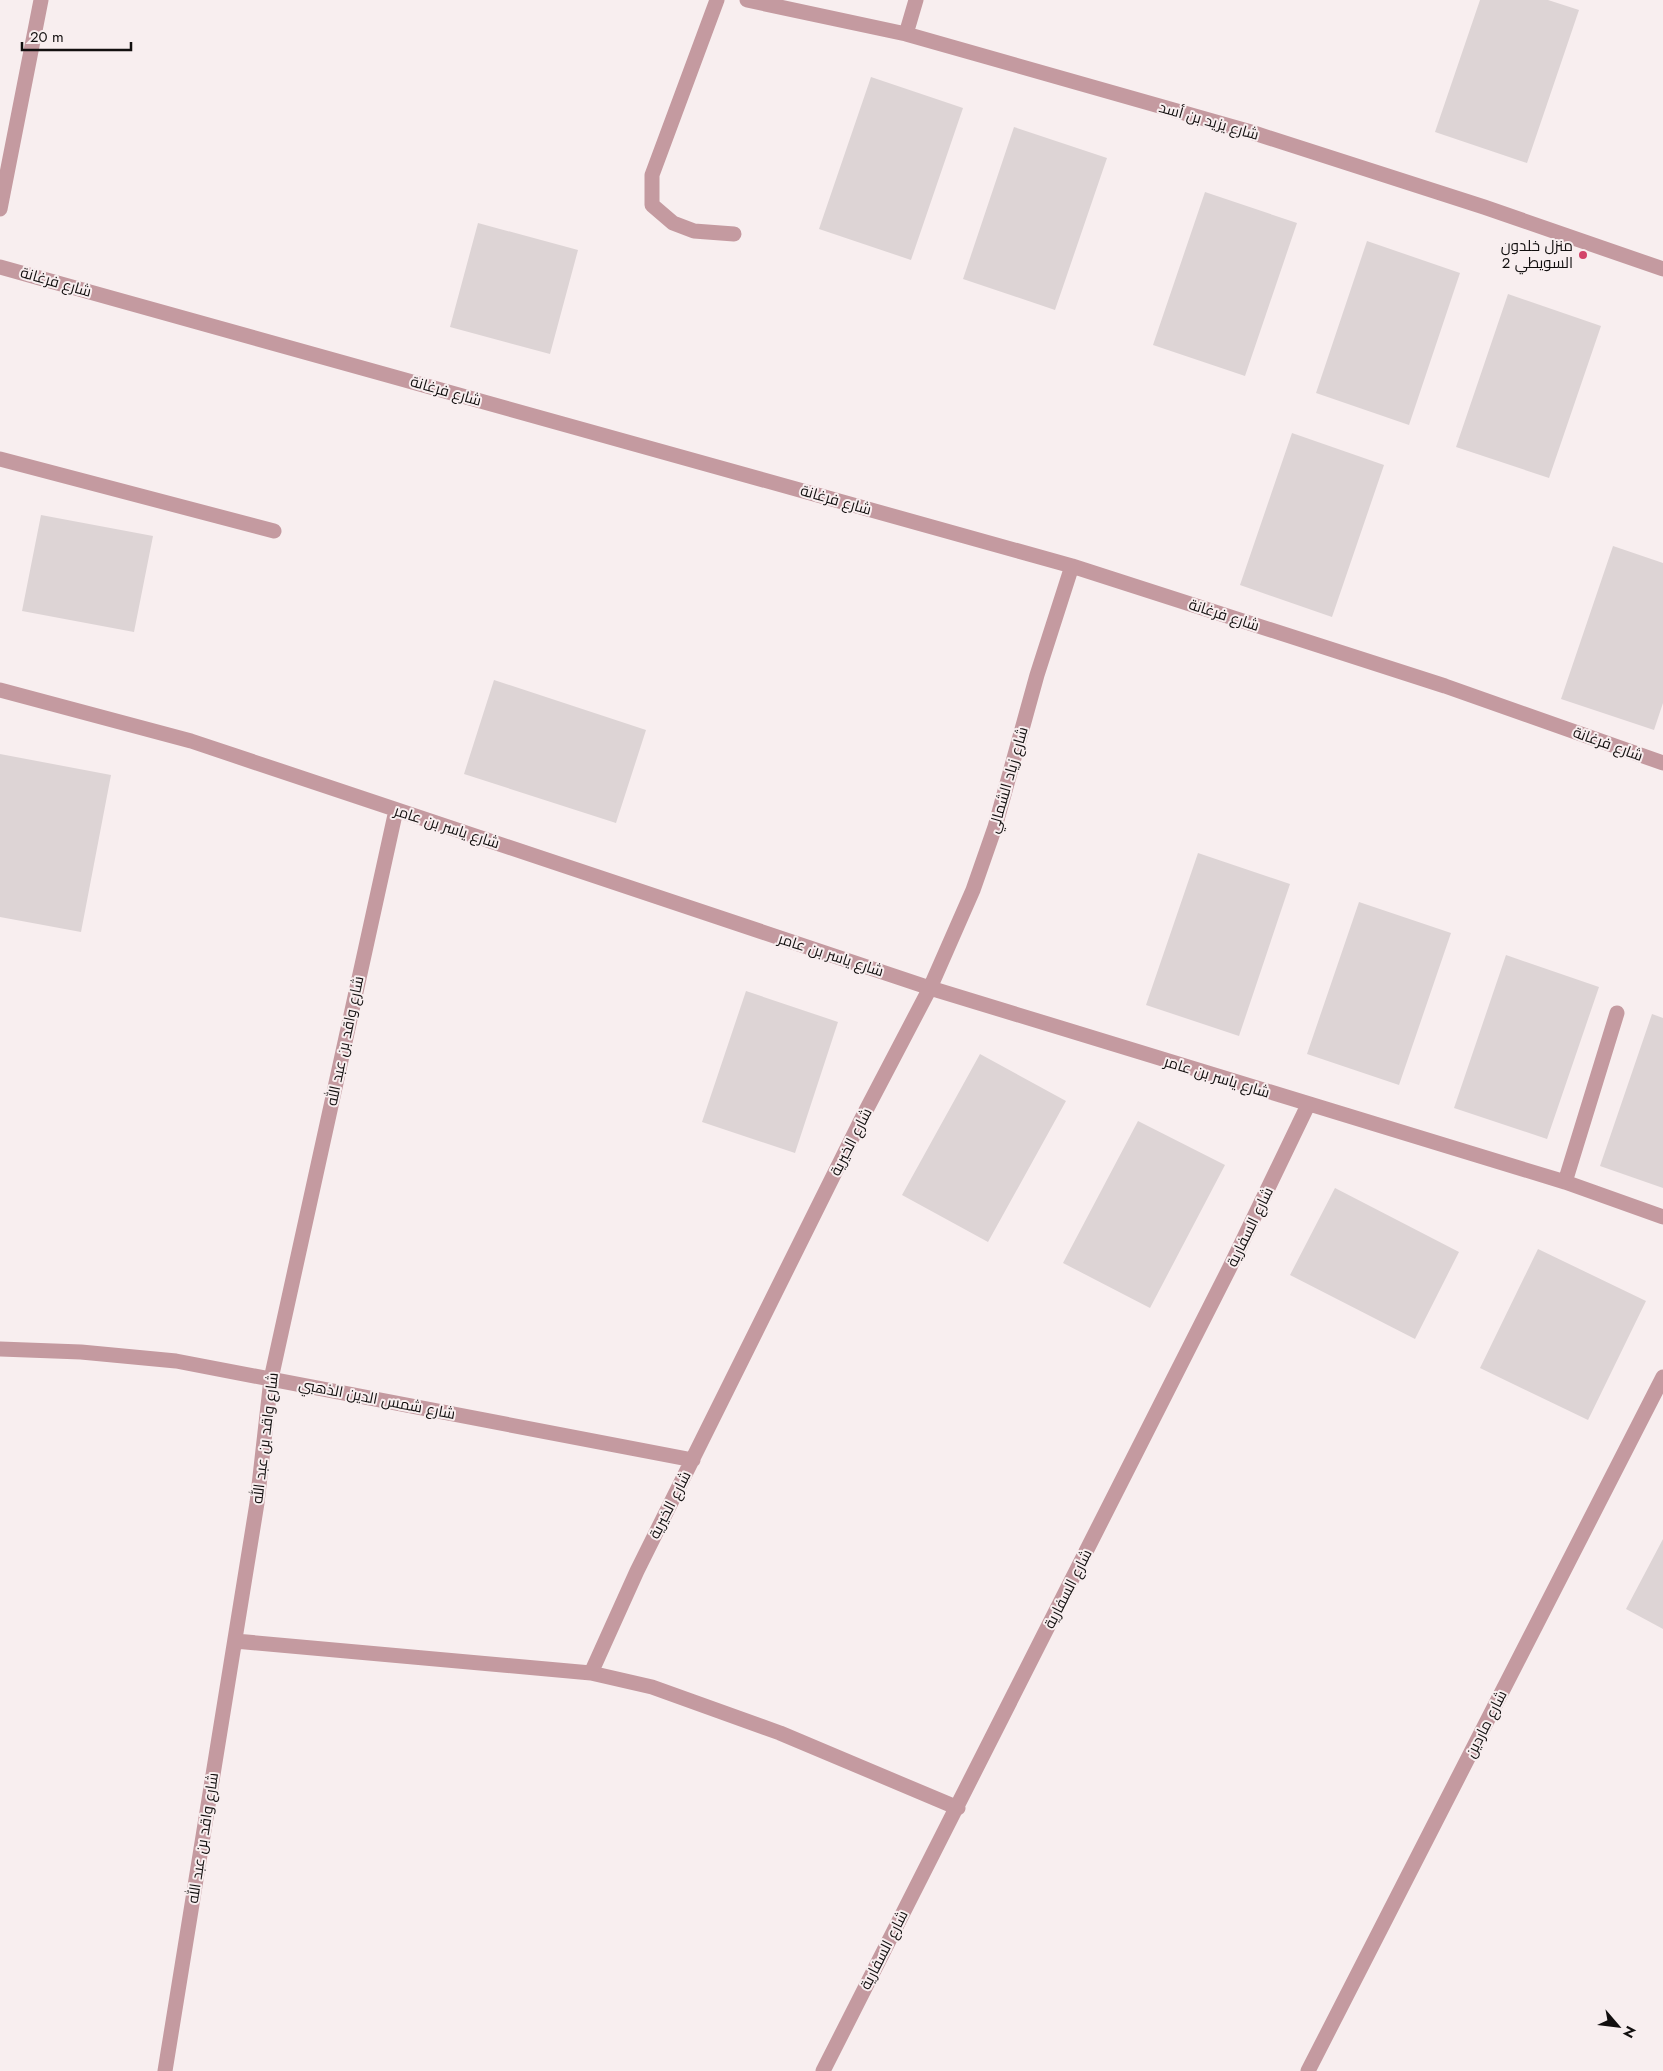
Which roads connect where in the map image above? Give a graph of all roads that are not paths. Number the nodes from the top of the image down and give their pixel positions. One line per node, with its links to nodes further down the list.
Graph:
1 (41, 0): 6 (street)
2 (717, 0): 7 (street)
3 (747, 0): 5 (street, شارع يزيد بن أسد)
4 (916, 0): 5 (street)
5 (906, 34): 9 (street, شارع يزيد بن أسد)
6 (0, 210)
7 (734, 234)
8 (0, 267): 12 (street, شارع فرغانة)
9 (1663, 269)
10 (0, 459): 11 (street)
11 (274, 531)
12 (1072, 566): 14 (street, شارع فرغانة); 16 (street, شارع زياد الشمالي)
13 (0, 690): 15 (street, شارع ياسر بن عامر)
14 (1663, 763)
15 (396, 810): 16 (street, شارع ياسر بن عامر); 23 (street, شارع واقد بن عبد الله)
16 (930, 988): 18 (street, شارع ياسر بن عامر); 24 (street, شارع الخيرية)
17 (1617, 1013): 19 (street)
18 (1308, 1105): 19 (street, شارع ياسر بن عامر); 27 (street, شارع السفارية)
19 (1565, 1182): 20 (street, شارع ياسر بن عامر)
20 (1663, 1217)
21 (0, 1349): 23 (street, شارع شمس الدين الذهبي)
22 (1663, 1377): 30 (street, شارع ماردين)
23 (271, 1379): 24 (street, شارع شمس الدين الذهبي); 25 (street, شارع واقد بن عبد الله)
24 (693, 1460): 26 (street, شارع الخيرية)
25 (235, 1641): 26 (street); 28 (street, شارع واقد بن عبد الله)
26 (591, 1674): 27 (street)
27 (958, 1808): 29 (street, شارع السفارية)
28 (165, 2071)
29 (823, 2071)
30 (1308, 2071)

